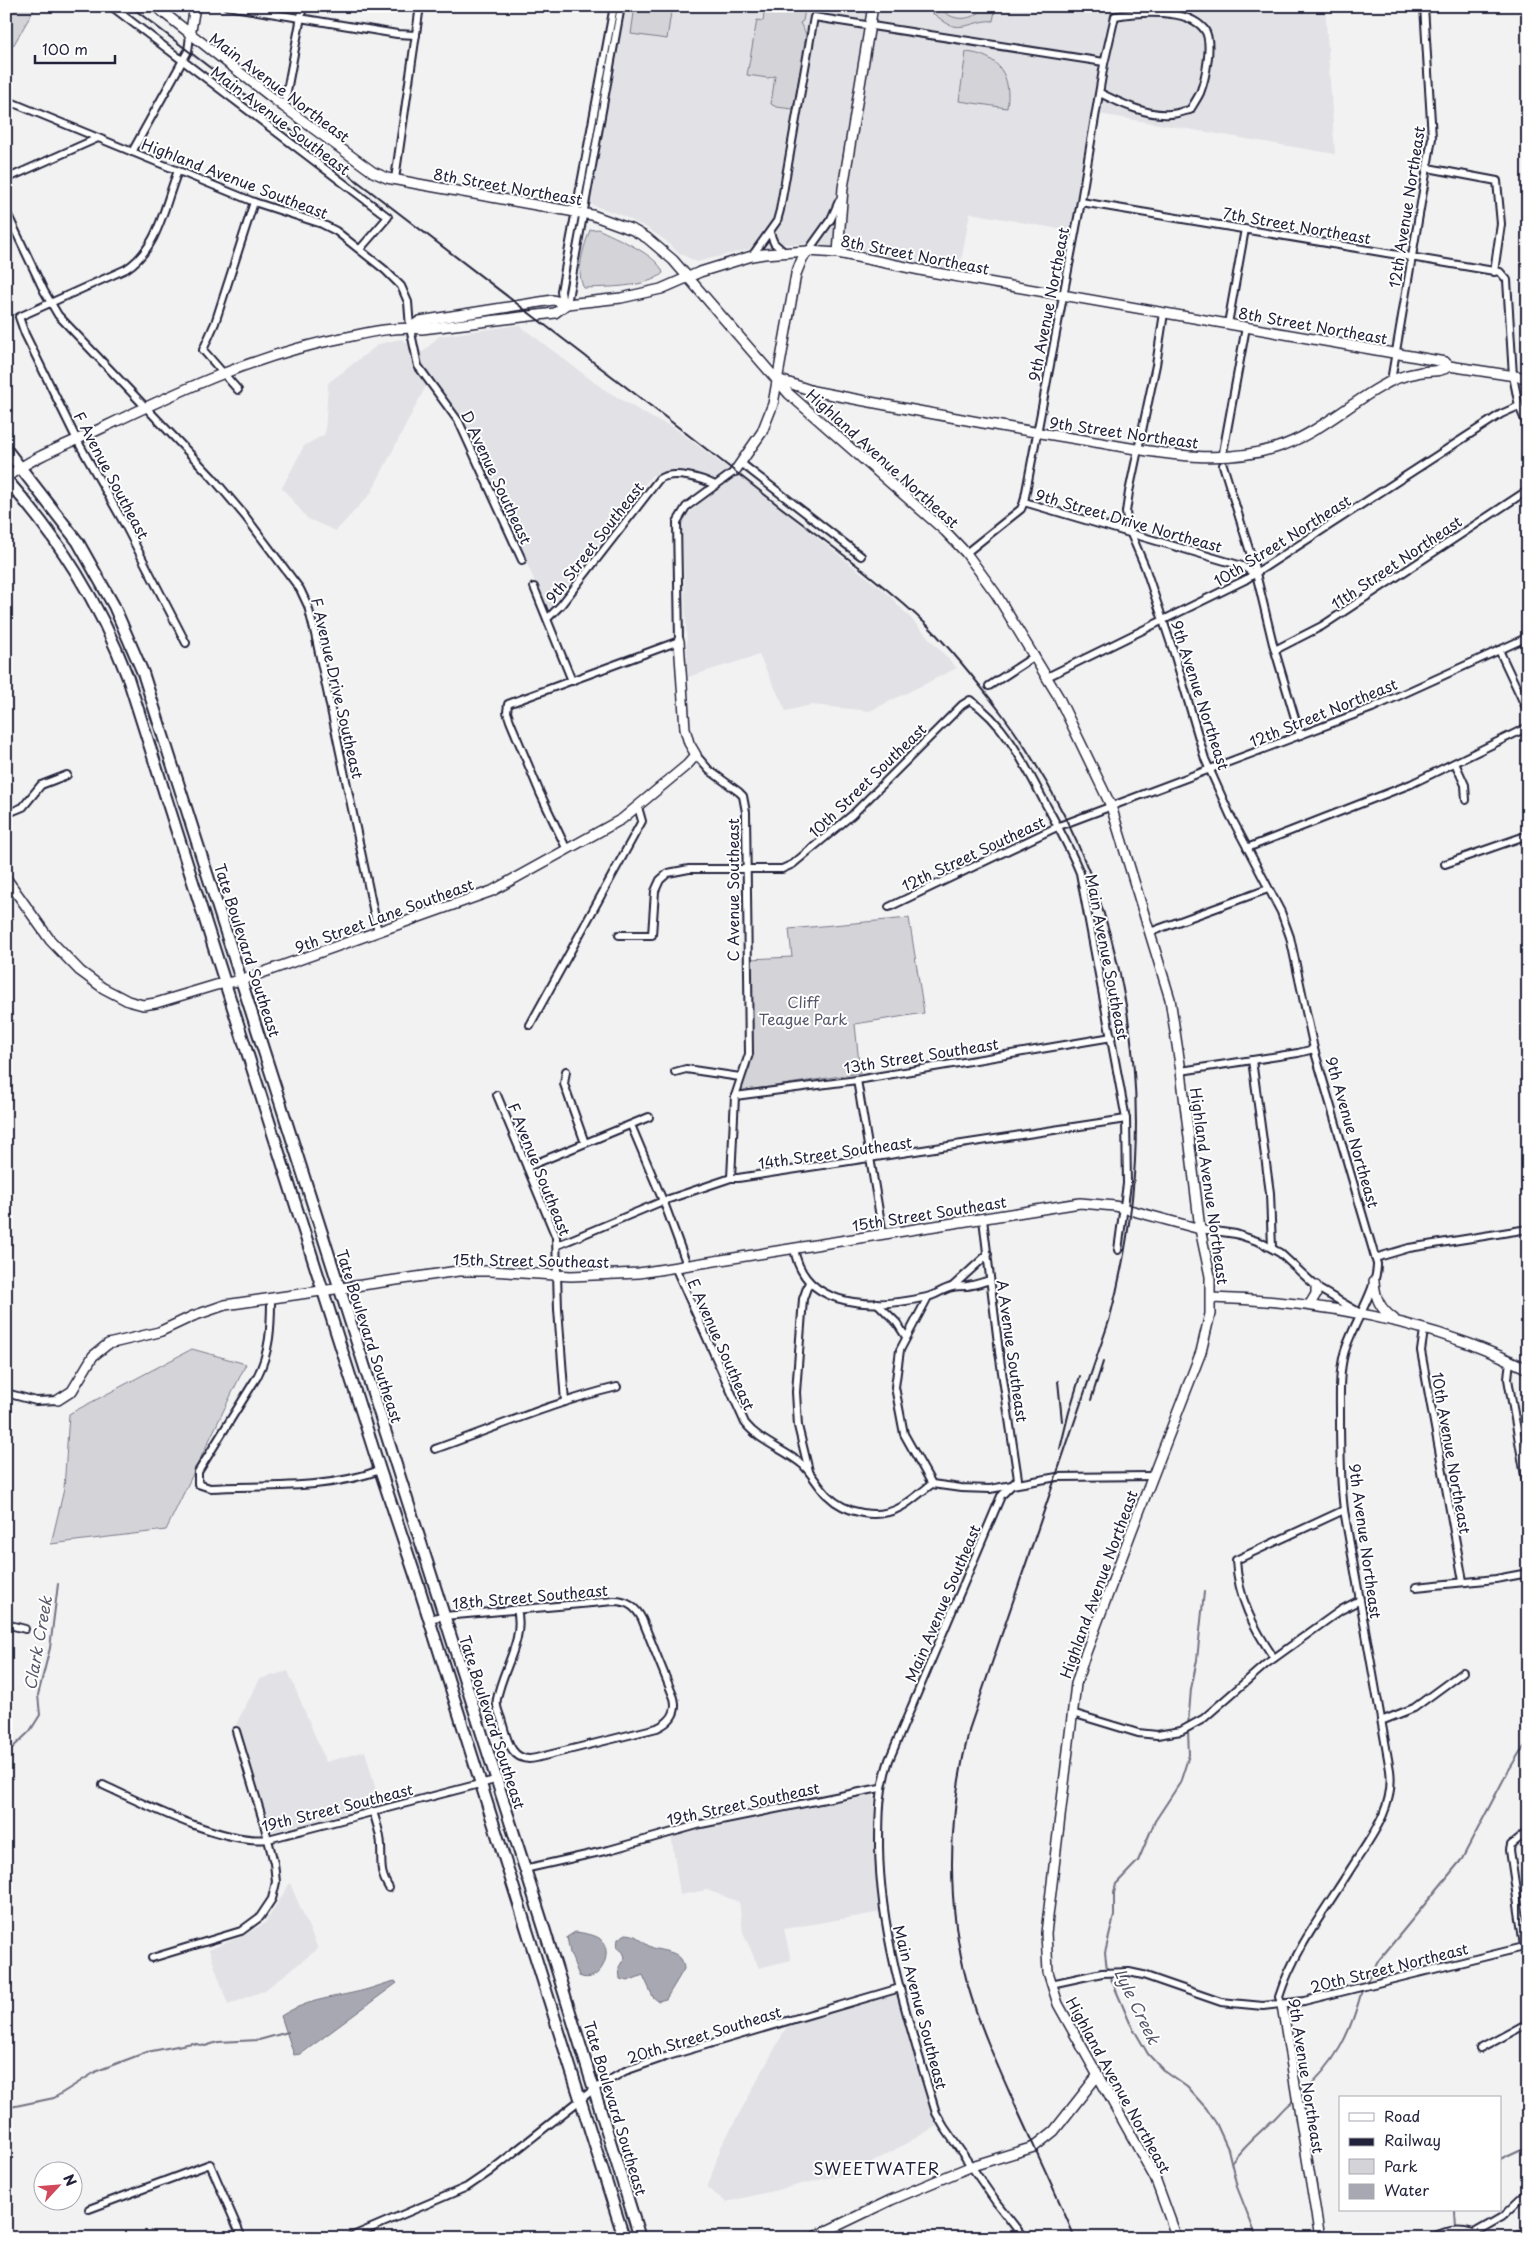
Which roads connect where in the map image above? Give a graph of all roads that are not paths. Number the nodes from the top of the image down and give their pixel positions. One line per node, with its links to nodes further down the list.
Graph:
1 (111, 6): 15 (street, Main Avenue Southeast)
2 (155, 6): 14 (main road, Main Avenue Northeast)
3 (195, 6): 14 (main road)
4 (227, 6): 11 (street)
5 (302, 6): 11 (street)
6 (420, 6): 13 (street)
7 (614, 6): 30 (street)
8 (621, 6): 30 (street)
9 (873, 6): 12 (main road)
10 (1424, 6): 22 (street, 12th Avenue Northeast)
11 (301, 18): 13 (street); 19 (street)
12 (870, 25): 16 (street); 26 (main road); 32 (street)
13 (416, 35): 24 (street)
14 (190, 36): 15 (street); 19 (main road, Main Avenue Northeast)
15 (182, 61): 21 (street); 33 (street, Main Avenue Southeast)
16 (1104, 62): 17 (street, 9th Avenue Northeast); 17 (street)
17 (1100, 93): 28 (street, 9th Avenue Northeast)
18 (6, 100): 20 (street, Highland Avenue Southeast)
19 (284, 107): 24 (main road, Main Avenue Northeast)
20 (98, 138): 21 (street, Highland Avenue Southeast); 25 (street)
21 (132, 152): 23 (street, Highland Avenue Southeast)
22 (1428, 168): 38 (street, 12th Avenue Northeast); 39 (street)
23 (178, 171): 27 (street, Highland Avenue Southeast); 42 (street)
24 (395, 179): 30 (main road, 8th Street Northeast)
25 (6, 180)
26 (843, 188): 34 (street); 36 (main road)
27 (254, 202): 33 (street, Highland Avenue Southeast); 50 (street)
28 (1081, 202): 31 (street, 7th Street Northeast); 41 (street, 9th Avenue Northeast)
29 (6, 211): 42 (street)
30 (580, 213): 40 (main road, 8th Street Northeast); 43 (street)
31 (1245, 229): 38 (street, 7th Street Northeast); 45 (street)
32 (770, 233): 35 (street); 37 (street)
33 (360, 249): 47 (street, Highland Avenue Southeast)
34 (808, 251): 35 (main road, 8th Street Northeast); 36 (main road, 8th Street Northeast); 53 (main road)
35 (784, 252): 37 (main road, 8th Street Northeast)
36 (838, 253): 41 (main road, 8th Street Northeast)
37 (752, 256): 40 (main road, 8th Street Northeast)
38 (1412, 258): 39 (street, 7th Street Northeast); 48 (street, 12th Avenue Northeast)
39 (1494, 272): 51 (street, 7th Street Northeast)
40 (688, 278): 43 (main road); 53 (main road, Highland Avenue Northeast)
41 (1064, 295): 44 (main road, 8th Street Northeast); 59 (street, 9th Avenue Northeast)
42 (50, 302): 57 (street, F Avenue Drive Southeast); 60 (street, F Avenue Southeast)
43 (567, 304): 47 (main road); 47 (main road)
44 (1164, 313): 45 (main road, 8th Street Northeast); 62 (street, 9th Avenue Northeast)
45 (1228, 324): 46 (main road, 8th Street Northeast)
46 (1246, 327): 48 (main road, 8th Street Northeast); 63 (street)
47 (410, 328): 50 (main road); 74 (street, D Avenue Southeast)
48 (1395, 353): 49 (main road, 8th Street Northeast); 54 (street, 12th Avenue Northeast)
49 (1449, 366): 51 (main road); 54 (main road, 9th Street Northeast)
50 (223, 372): 55 (street); 57 (main road)
51 (1513, 376): 52 (main road); 56 (street)
52 (1528, 378)
53 (777, 379): 59 (main road, 9th Street Northeast); 64 (main road); 72 (main road, Highland Avenue Northeast)
54 (1391, 381): 63 (main road, 9th Street Northeast)
55 (238, 390)
56 (1519, 406): 58 (street); 75 (street, 10th Street Northeast)
57 (145, 407): 60 (main road); 110 (street, F Avenue Drive Southeast)
58 (1528, 427)
59 (1037, 432): 62 (main road, 9th Street Northeast); 70 (street, 9th Avenue Northeast)
60 (77, 440): 65 (main road); 81 (street, F Avenue Southeast)
61 (6, 449): 65 (main road, Tate Boulevard Southeast)
62 (1138, 449): 63 (main road, 9th Street Northeast); 71 (street, 9th Avenue Northeast)
63 (1223, 461): 75 (street)
64 (741, 463): 66 (main road); 73 (street)
65 (20, 468): 67 (main road); 113 (main road, Tate Boulevard Southeast)
66 (735, 471): 68 (street, C Avenue Southeast)
67 (6, 479): 114 (main road, Tate Boulevard Southeast)
68 (716, 485): 77 (street, 9th Street Southeast); 80 (street, C Avenue Southeast)
69 (1528, 490): 82 (street, 11th Street Northeast)
70 (1024, 502): 71 (street, 9th Street Drive Northeast); 72 (street)
71 (1130, 532): 75 (street, 9th Street Drive Northeast); 78 (street, 9th Avenue Northeast)
72 (966, 553): 84 (main road, Highland Avenue Northeast)
73 (861, 556)
74 (522, 560)
75 (1256, 574): 78 (street, 10th Street Northeast); 82 (street)
76 (534, 587): 77 (street)
77 (548, 618): 86 (street)
78 (1163, 621): 85 (street, 10th Street Northeast); 94 (street, 9th Avenue Northeast)
79 (1528, 636): 83 (street, 12th Street Northeast)
80 (679, 641): 86 (street); 92 (main road, C Avenue Southeast)
81 (186, 643)
82 (1275, 650): 91 (street)
83 (1499, 650): 89 (street); 91 (street, 12th Street Northeast)
84 (1035, 656): 85 (main road, Highland Avenue Northeast); 87 (street)
85 (1047, 677): 97 (main road, Highland Avenue Northeast)
86 (572, 681): 104 (street)
87 (989, 686)
88 (970, 700): 101 (street, Main Avenue Southeast); 106 (street, 10th Street Southeast)
89 (1528, 712)
90 (1528, 727): 93 (street)
91 (1300, 735): 94 (street, 12th Street Northeast)
92 (696, 755): 98 (main road, 9th Street Lane Southeast); 106 (street, C Avenue Southeast)
93 (1455, 762): 96 (street); 103 (street)
94 (1209, 770): 97 (street, 12th Street Northeast); 103 (street, 9th Avenue Northeast)
95 (68, 775): 99 (street)
96 (1466, 800)
97 (1110, 806): 100 (street, 12th Street Northeast); 111 (main road, Highland Avenue Northeast)
98 (638, 807): 104 (main road, 9th Street Lane Southeast); 115 (street)
99 (6, 814)
100 (1068, 823): 101 (street, 12th Street Southeast)
101 (1059, 826): 109 (street, 12th Street Southeast); 116 (street, Main Avenue Southeast)
102 (1528, 835): 105 (street)
103 (1247, 848): 108 (street, 9th Avenue Northeast)
104 (567, 850): 110 (main road, 9th Street Lane Southeast)
105 (1445, 864)
106 (745, 868): 112 (street); 122 (street, C Avenue Southeast)
107 (6, 878): 114 (main road, 9th Street Lane Southeast)
108 (1268, 889): 111 (street); 117 (street, 9th Avenue Northeast)
109 (889, 907)
110 (378, 932): 113 (main road, 9th Street Lane Southeast)
111 (1150, 932): 120 (main road, Highland Avenue Northeast)
112 (619, 935)
113 (242, 980): 114 (main road, 9th Street Lane Southeast); 153 (main road, Tate Boulevard Southeast)
114 (226, 983): 154 (main road, Tate Boulevard Southeast)
115 (530, 1025)
116 (1112, 1037): 123 (street, 13th Street Southeast); 127 (street, Main Avenue Southeast)
117 (1314, 1049): 118 (street); 144 (street, 9th Avenue Northeast)
118 (1252, 1060): 120 (street); 141 (street)
119 (566, 1071): 129 (street)
120 (1181, 1071): 136 (main road, Highland Avenue Northeast)
121 (675, 1072): 122 (street)
122 (740, 1077): 125 (street, C Avenue Southeast)
123 (857, 1080): 125 (street, 13th Street Southeast); 130 (street)
124 (497, 1095): 131 (street, F Avenue Southeast)
125 (735, 1096): 132 (street, C Avenue Southeast)
126 (649, 1117): 128 (street)
127 (1126, 1119): 130 (street, 14th Street Southeast); 134 (street, Main Avenue Southeast)
128 (631, 1125): 129 (street); 133 (street, E Avenue Southeast)
129 (585, 1144): 131 (street)
130 (869, 1160): 132 (street, 14th Street Southeast); 138 (street)
131 (528, 1167): 139 (street, F Avenue Southeast)
132 (731, 1178): 133 (street, 14th Street Southeast)
133 (663, 1201): 139 (street, 14th Street Southeast); 145 (street, E Avenue Southeast)
134 (1122, 1208): 135 (main road, 15th Street Southeast); 136 (main road, 15th Street Southeast); 142 (street, Main Avenue Southeast)
135 (983, 1219): 138 (main road, 15th Street Southeast); 143 (street, A Avenue Southeast)
136 (1200, 1229): 141 (street); 156 (main road, Highland Avenue Northeast)
137 (1528, 1229): 144 (street)
138 (883, 1235): 140 (main road, 15th Street Southeast)
139 (558, 1245): 147 (street, F Avenue Southeast)
140 (794, 1248): 145 (main road, 15th Street Southeast); 150 (street)
141 (1272, 1248): 151 (street)
142 (1118, 1250)
143 (988, 1254): 148 (street, A Avenue Southeast); 152 (street)
144 (1375, 1258): 149 (street, 9th Avenue Northeast)
145 (687, 1265): 146 (main road, 15th Street Southeast)
146 (675, 1267): 147 (main road, 15th Street Southeast); 172 (street, E Avenue Southeast)
147 (558, 1276): 153 (main road, 15th Street Southeast); 169 (street, F Avenue Southeast)
148 (990, 1280): 152 (street); 175 (street, A Avenue Southeast)
149 (1374, 1281): 160 (street, 9th Avenue Northeast); 161 (main road)
150 (809, 1282): 158 (street); 172 (street)
151 (1316, 1286): 159 (main road); 160 (street)
152 (952, 1287): 155 (street)
153 (339, 1290): 154 (main road, 15th Street Southeast); 183 (main road, Tate Boulevard Southeast)
154 (324, 1292): 157 (main road, 15th Street Southeast); 171 (main road, Tate Boulevard Southeast)
155 (928, 1297): 158 (street); 163 (street)
156 (1211, 1298): 159 (main road); 173 (main road, Highland Avenue Northeast)
157 (271, 1299): 168 (main road, 15th Street Southeast); 171 (street)
158 (877, 1303): 163 (street)
159 (1310, 1304): 160 (main road)
160 (1360, 1312): 161 (main road); 177 (street, 9th Avenue Northeast)
161 (1400, 1323): 162 (main road)
162 (1424, 1330): 164 (main road); 179 (street, 10th Avenue Northeast)
163 (906, 1337): 174 (street)
164 (1510, 1360): 165 (main road); 176 (street)
165 (1528, 1369)
166 (617, 1387): 169 (street)
167 (6, 1393): 168 (street)
168 (58, 1400)
169 (565, 1402): 170 (street)
170 (435, 1449)
171 (380, 1470): 184 (main road, Tate Boulevard Southeast)
172 (809, 1472): 174 (street)
173 (1152, 1476): 175 (street); 189 (main road, Highland Avenue Northeast)
174 (932, 1484): 175 (street)
175 (1014, 1485): 195 (street, Main Avenue Southeast)
176 (1528, 1493)
177 (1344, 1510): 181 (street, 9th Avenue Northeast); 187 (street)
178 (1528, 1573): 179 (street)
179 (1463, 1581): 180 (street)
180 (1416, 1587)
181 (1360, 1600): 187 (street); 190 (street, 9th Avenue Northeast)
182 (517, 1610): 182 (street, 18th Street Southeast); 183 (street, 18th Street Southeast)
183 (444, 1616): 184 (street, 18th Street Southeast); 192 (main road, Tate Boulevard Southeast)
184 (428, 1619): 193 (main road, Tate Boulevard Southeast)
185 (6, 1624): 186 (street)
186 (25, 1628)
187 (1274, 1658): 189 (street)
188 (1463, 1672): 190 (street)
189 (1072, 1713): 203 (main road, Highland Avenue Northeast)
190 (1381, 1722): 205 (street, 9th Avenue Northeast)
191 (236, 1731): 198 (street)
192 (495, 1780): 193 (street, 19th Street Southeast); 199 (main road, Tate Boulevard Southeast)
193 (480, 1784): 196 (street, 19th Street Southeast); 210 (main road, Tate Boulevard Southeast)
194 (103, 1785): 198 (street, 19th Street Southeast)
195 (880, 1788): 199 (street, 19th Street Southeast); 204 (street, Main Avenue Southeast)
196 (373, 1811): 198 (street, 19th Street Southeast); 200 (street)
197 (1528, 1831): 201 (street)
198 (268, 1839): 202 (street)
199 (524, 1869): 209 (main road, Tate Boulevard Southeast)
200 (389, 1888)
201 (1526, 1946): 205 (street, 20th Street Northeast)
202 (152, 1958)
203 (1051, 1984): 205 (street, 20th Street Northeast); 208 (main road, Highland Avenue Northeast)
204 (900, 1988): 209 (street, 20th Street Southeast); 211 (street, Main Avenue Southeast)
205 (1282, 2005): 224 (main road, 9th Avenue Northeast)
206 (1528, 2023): 207 (street)
207 (1480, 2049)
208 (1098, 2075): 211 (main road); 223 (main road, Highland Avenue Northeast)
209 (594, 2090): 210 (street, 20th Street Southeast); 220 (main road, Tate Boulevard Southeast)
210 (579, 2102): 218 (street, 20th Street Southeast); 219 (main road, Tate Boulevard Southeast)
211 (972, 2166): 216 (main road); 222 (street, Main Avenue Southeast)
212 (1528, 2192): 215 (street)
213 (89, 2209): 217 (street)
214 (1528, 2231): 227 (street)
215 (1474, 2233): 225 (street); 226 (street)
216 (825, 2235): 221 (main road)
217 (242, 2238)
218 (348, 2238)
219 (624, 2238)
220 (640, 2238)
221 (812, 2238)
222 (1024, 2238)
223 (1176, 2238)
224 (1320, 2238)
225 (1432, 2238)
226 (1483, 2238)
227 (1514, 2238)

